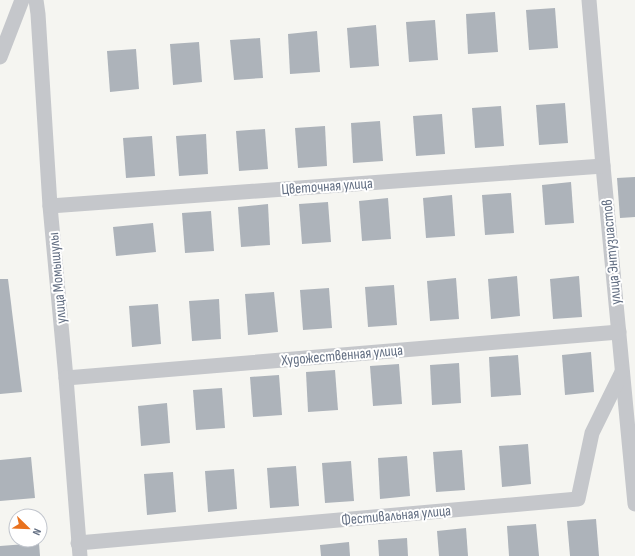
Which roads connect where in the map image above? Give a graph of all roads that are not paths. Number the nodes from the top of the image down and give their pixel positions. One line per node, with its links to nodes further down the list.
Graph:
1 (22, 0): 4 (street)
2 (36, 0): 6 (street, улица Момышулы)
3 (589, 0): 5 (street, улица Энтузиастов)
4 (0, 57)
5 (603, 166): 6 (street, Цветочная улица); 7 (street, улица Энтузиастов)
6 (50, 206): 9 (street, улица Момышулы)
7 (619, 332): 8 (street, улица Энтузиастов); 9 (street, Художественная улица)
8 (622, 372): 10 (street, улица Энтузиастов); 11 (street, Фестивальная улица)
9 (66, 378): 11 (street, улица Момышулы)
10 (635, 504)
11 (79, 550)

